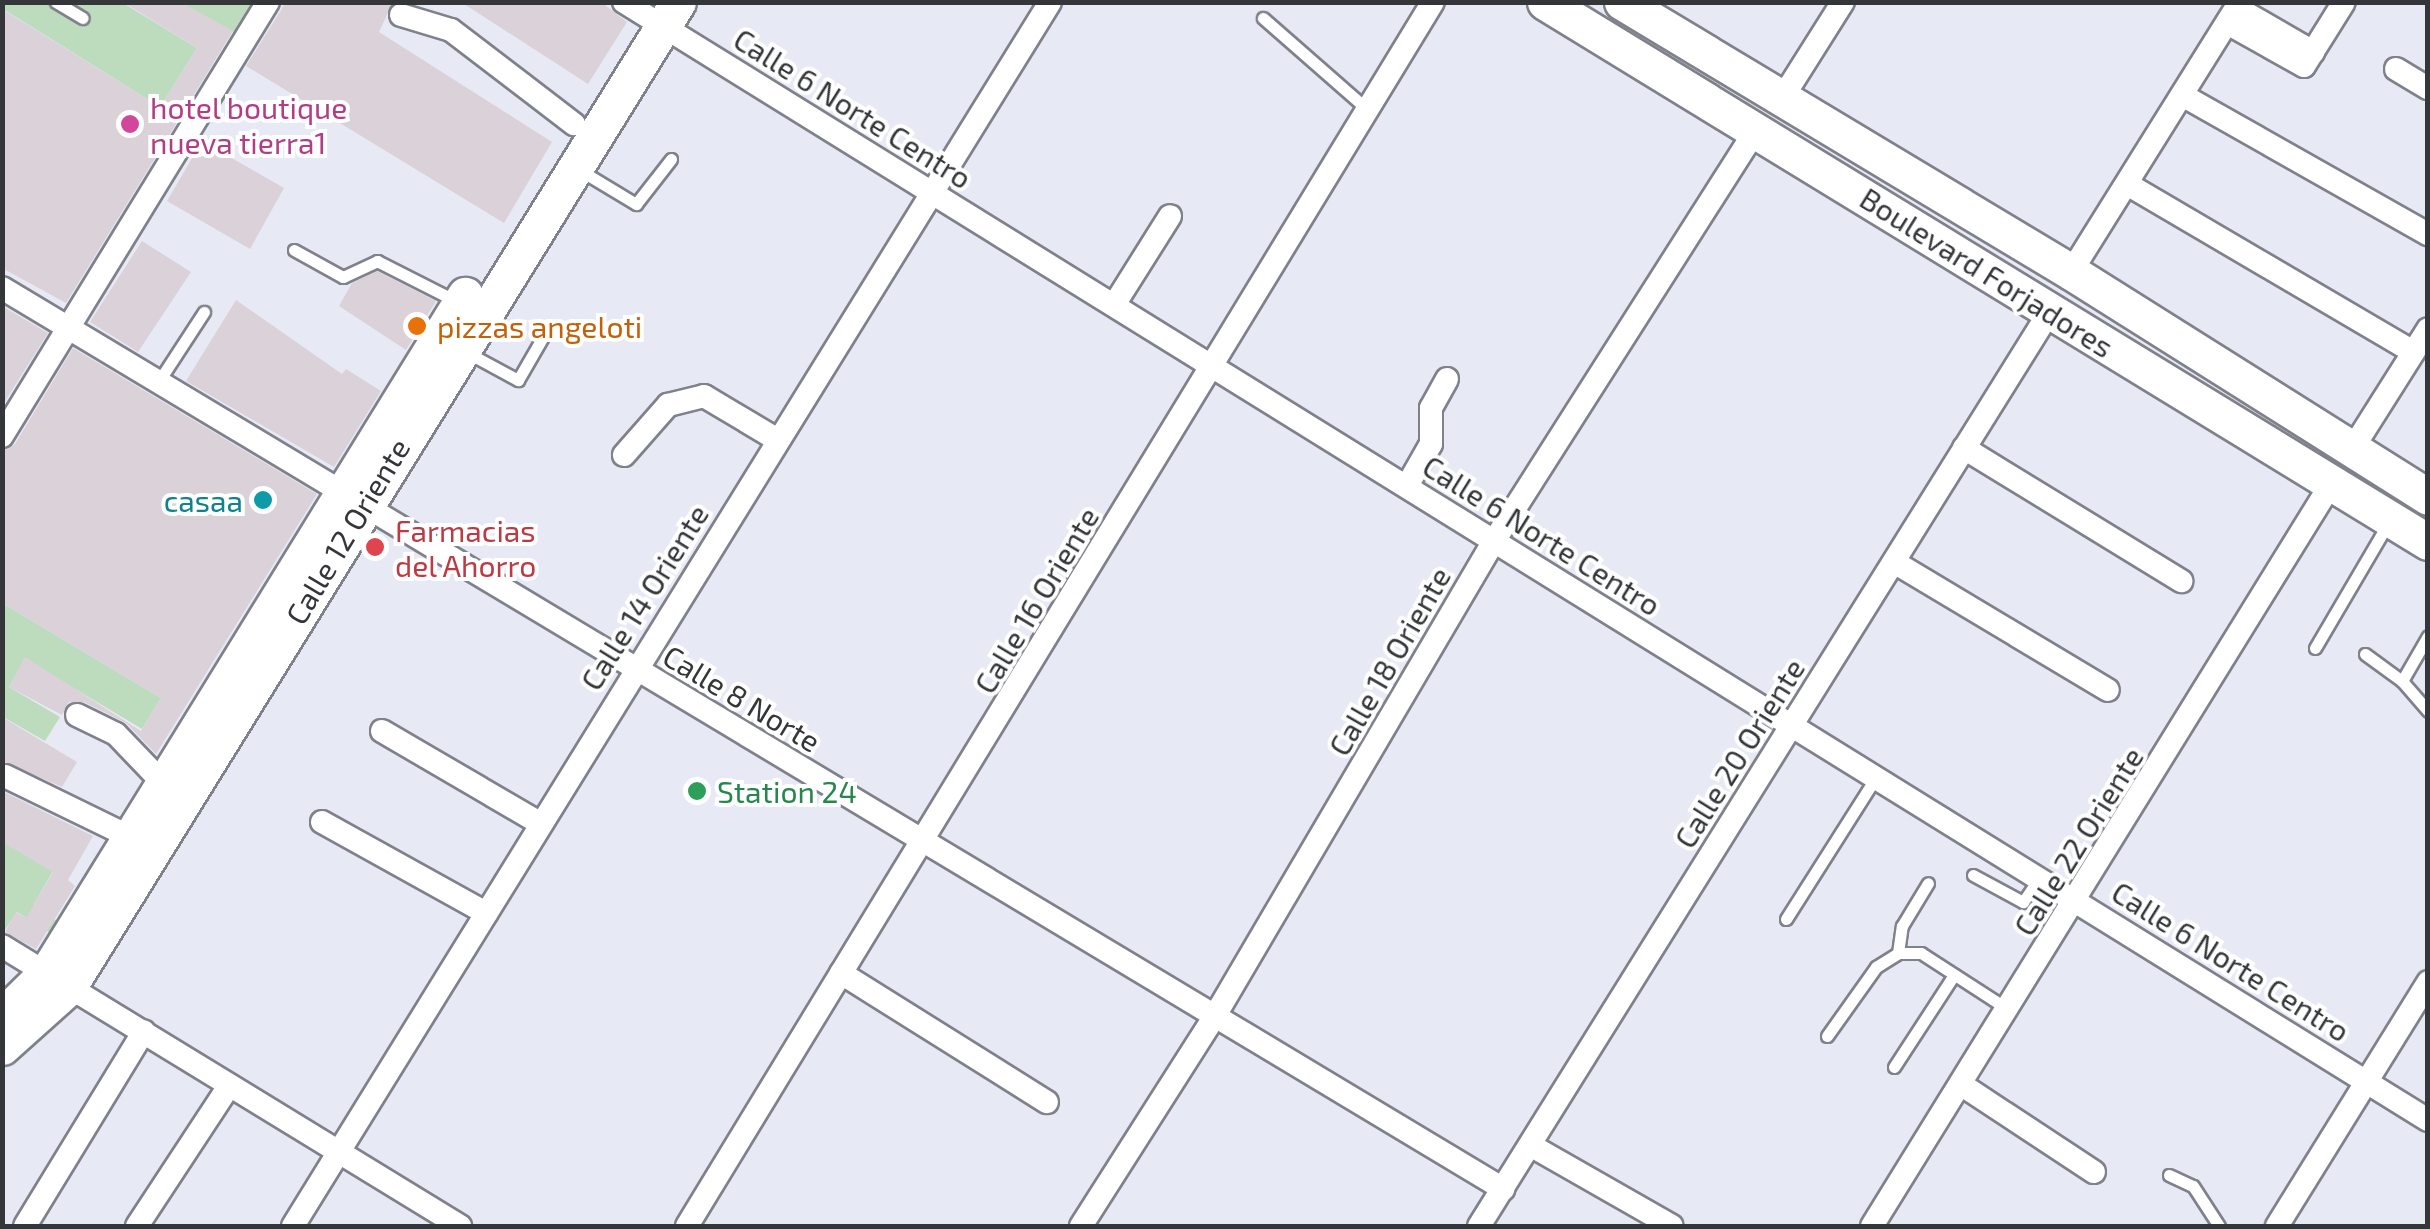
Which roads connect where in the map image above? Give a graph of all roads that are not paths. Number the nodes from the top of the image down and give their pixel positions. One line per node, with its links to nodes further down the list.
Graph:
1 (56, 2): 12 (lane)
2 (268, 2): 35 (street)
3 (1050, 2): 24 (street, Calle 14 Oriente)
4 (1433, 2): 18 (street, Calle 16 Oriente)
5 (1546, 2): 20 (main road, Boulevard Forjadores)
6 (1843, 2): 17 (street)
7 (2344, 2): 10 (street)
8 (1627, 4): 17 (main road, Boulevard Forjadores)
9 (652, 9): 19 (main road, Calle 12 Oriente); 22 (main road, Calle 12 Oriente); 24 (street, Calle 6 Norte Centro)
10 (2235, 11): 16 (street)
11 (401, 15): 19 (street)
12 (84, 18)
13 (1263, 18): 18 (lane)
14 (2396, 69): 15 (street)
15 (2428, 88)
16 (2182, 95): 23 (street); 26 (street)
17 (1781, 100): 28 (main road, Boulevard Forjadores)
18 (1368, 110): 39 (street, Calle 16 Oriente)
19 (574, 124): 30 (main road, Calle 12 Oriente)
20 (1756, 130): 32 (main road, Boulevard Forjadores); 52 (street, Calle 18 Oriente)
21 (670, 160): 22 (lane)
22 (575, 166): 37 (main road, Calle 12 Oriente)
23 (2127, 184): 28 (street); 38 (street)
24 (929, 190): 31 (street, Calle 6 Norte Centro); 43 (street, Calle 14 Oriente)
25 (1170, 216): 31 (street)
26 (2428, 234)
27 (294, 250): 30 (lane)
28 (2072, 272): 45 (main road, Boulevard Forjadores)
29 (2, 288): 35 (street, Calle 8 Norte)
30 (460, 304): 50 (main road, Calle 12 Oriente)
31 (1114, 305): 39 (street, Calle 6 Norte Centro)
32 (2050, 311): 44 (street, Calle 20 Oriente); 47 (main road, Boulevard Forjadores)
33 (204, 312): 41 (lane)
34 (548, 328): 37 (lane)
35 (69, 329): 41 (street, Calle 8 Norte); 42 (street)
36 (2428, 330): 38 (street)
37 (460, 348): 50 (main road, Calle 12 Oriente)
38 (2413, 352): 45 (street)
39 (1214, 367): 48 (street, Calle 6 Norte Centro); 72 (street, Calle 16 Oriente)
40 (1447, 379): 48 (street)
41 (157, 384): 50 (street, Calle 8 Norte)
42 (2, 436)
43 (776, 439): 46 (street); 59 (street, Calle 14 Oriente)
44 (1964, 448): 54 (street, Calle 20 Oriente); 55 (street)
45 (2351, 451): 49 (main road, Boulevard Forjadores)
46 (624, 455)
47 (2331, 484): 51 (main road, Boulevard Forjadores); 76 (street, Calle 22 Oriente)
48 (1407, 486): 52 (street, Calle 6 Norte Centro)
49 (2428, 497)
50 (350, 499): 59 (street, Calle 8 Norte); 68 (main road, Calle 12 Oriente); 83 (main road, Calle 12 Oriente)
51 (2391, 519): 53 (main road, Boulevard Forjadores); 57 (lane)
52 (1494, 541): 64 (street, Calle 6 Norte Centro); 86 (street, Calle 18 Oriente)
53 (2428, 542)
54 (1894, 562): 61 (street); 64 (street, Calle 20 Oriente)
55 (2182, 581)
56 (2428, 636): 60 (lane)
57 (2316, 648)
58 (2365, 654): 60 (lane)
59 (635, 669): 70 (street, Calle 14 Oriente); 72 (street, Calle 8 Norte)
60 (2402, 682): 62 (lane)
61 (2108, 690)
62 (2428, 711)
63 (78, 715): 68 (street)
64 (1792, 725): 67 (street, Calle 6 Norte Centro); 97 (street, Calle 20 Oriente)
65 (382, 731): 70 (street)
66 (5, 776): 71 (street)
67 (1876, 777): 74 (street, Calle 6 Norte Centro); 78 (lane)
68 (162, 783): 71 (main road, Calle 12 Oriente)
69 (322, 822): 77 (street)
70 (540, 824): 77 (street, Calle 14 Oriente)
71 (130, 837): 83 (main road, Calle 12 Oriente)
72 (924, 841): 81 (street, Calle 16 Oriente); 86 (street, Calle 8 Norte)
73 (1973, 875): 74 (lane)
74 (2038, 878): 76 (street, Calle 6 Norte Centro)
75 (1928, 883): 80 (lane)
76 (2078, 902): 85 (street, Calle 22 Oriente); 92 (street, Calle 6 Norte Centro)
77 (486, 912): 98 (street, Calle 14 Oriente)
78 (1786, 920)
79 (2, 946): 83 (street)
80 (1898, 954): 82 (lane); 89 (lane)
81 (841, 973): 95 (street); 106 (street, Calle 16 Oriente)
82 (1954, 976): 85 (lane); 91 (lane)
83 (58, 980): 87 (main road, Calle 12 Oriente); 88 (street); 90 (main road, Calle 12 Oriente)
84 (2428, 982): 92 (street)
85 (2009, 1010): 93 (street, Calle 22 Oriente)
86 (1216, 1014): 101 (street, Calle 8 Norte); 107 (street, Calle 18 Oriente)
87 (2, 1016)
88 (144, 1031): 94 (street); 102 (street)
89 (1827, 1036)
90 (2, 1047)
91 (1894, 1066)
92 (2366, 1080): 96 (street, Calle 6 Norte Centro); 112 (street)
93 (1962, 1085): 99 (street); 110 (street, Calle 22 Oriente)
94 (226, 1088): 98 (street); 103 (street)
95 (1047, 1102)
96 (2428, 1120)
97 (1530, 1145): 101 (street, Calle 20 Oriente); 109 (street)
98 (338, 1154): 104 (street, Calle 14 Oriente); 105 (street)
99 (2094, 1172)
100 (2169, 1175): 111 (lane)
101 (1502, 1190): 108 (street, Calle 20 Oriente)
102 (25, 1226)
103 (137, 1226)
104 (293, 1226)
105 (460, 1226)
106 (687, 1226)
107 (1081, 1226)
108 (1480, 1226)
109 (1672, 1226)
110 (1872, 1226)
111 (2219, 1226)
112 (2277, 1226)

